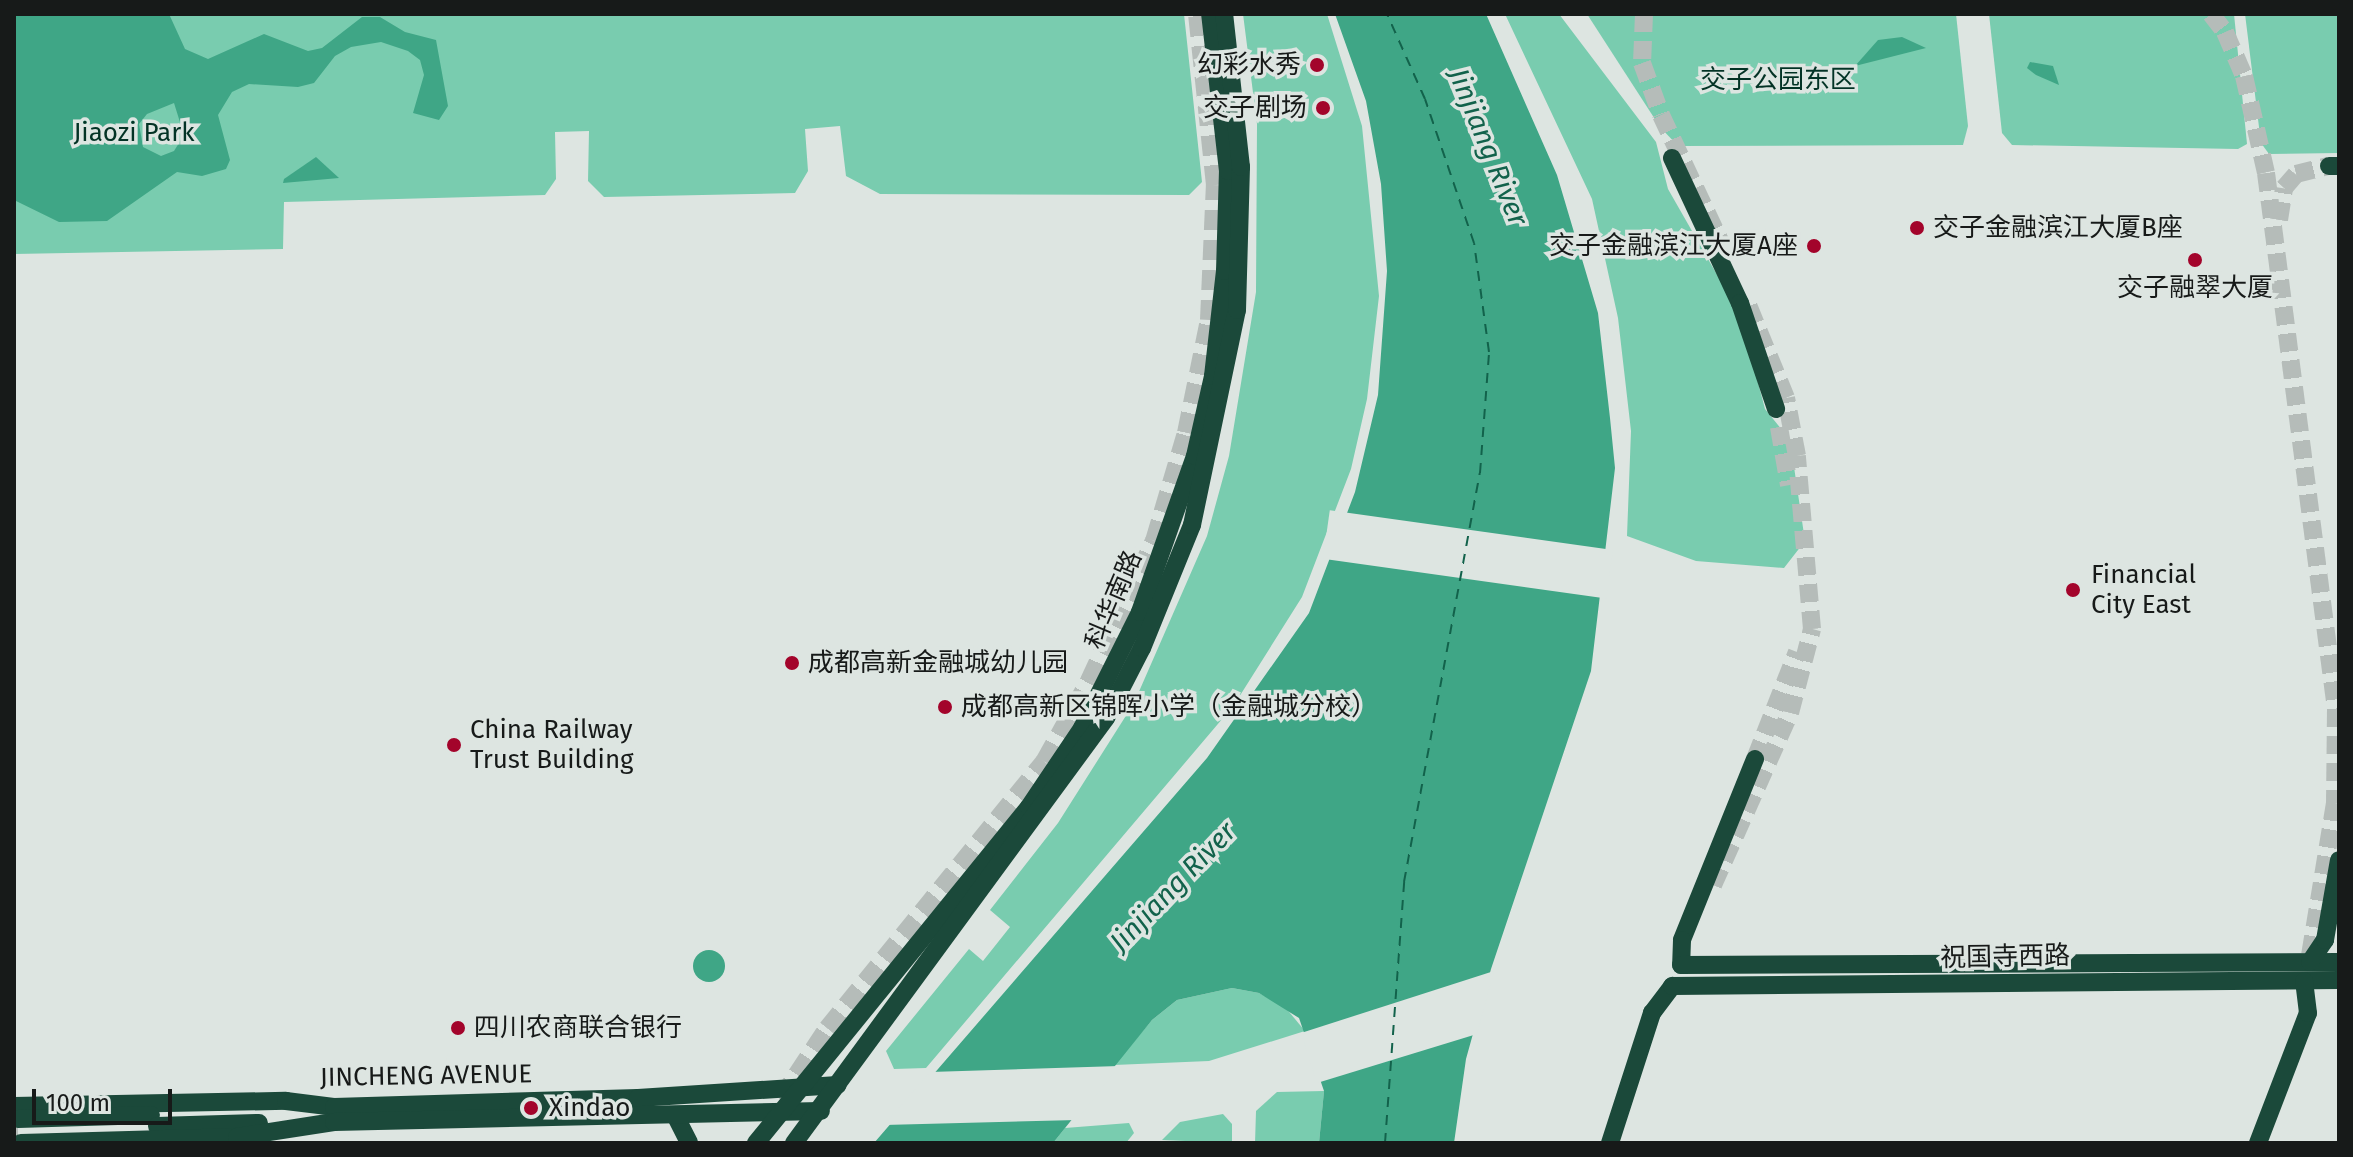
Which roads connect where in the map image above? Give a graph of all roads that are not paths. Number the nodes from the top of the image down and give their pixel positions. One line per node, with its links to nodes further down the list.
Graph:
1 (1210, 14): 11 (main road, 科华南路)
2 (1224, 14): 10 (main road, 科华南路)
3 (1672, 158): 4 (main road)
4 (1776, 409)
5 (1755, 759): 8 (main road, 祝国寺西路)
6 (2339, 860): 8 (main road)
7 (2339, 962): 8 (main road, 祝国寺西路)
8 (2307, 971): 9 (main road, 祝国寺西路); 20 (main road, 祝国寺西路); 21 (main road)
9 (2339, 980)
10 (838, 1085): 11 (main road, JINCHENG AVENUE); 12 (main road, 科华南路)
11 (800, 1087): 13 (main road, 科华南路); 14 (main road, JINCHENG AVENUE)
12 (821, 1111): 13 (main road, JINCHENG AVENUE); 19 (main road, 科华南路)
13 (782, 1112): 15 (main road, JINCHENG AVENUE); 17 (main road, 科华南路)
14 (334, 1114): 15 (main road, JINCHENG AVENUE); 16 (main road, JINCHENG AVENUE); 16 (main road, JINCHENG AVENUE)
15 (675, 1115): 18 (main road)
16 (18, 1125)
17 (756, 1142)
18 (689, 1143)
19 (794, 1143)
20 (1610, 1143)
21 (2258, 1143)

